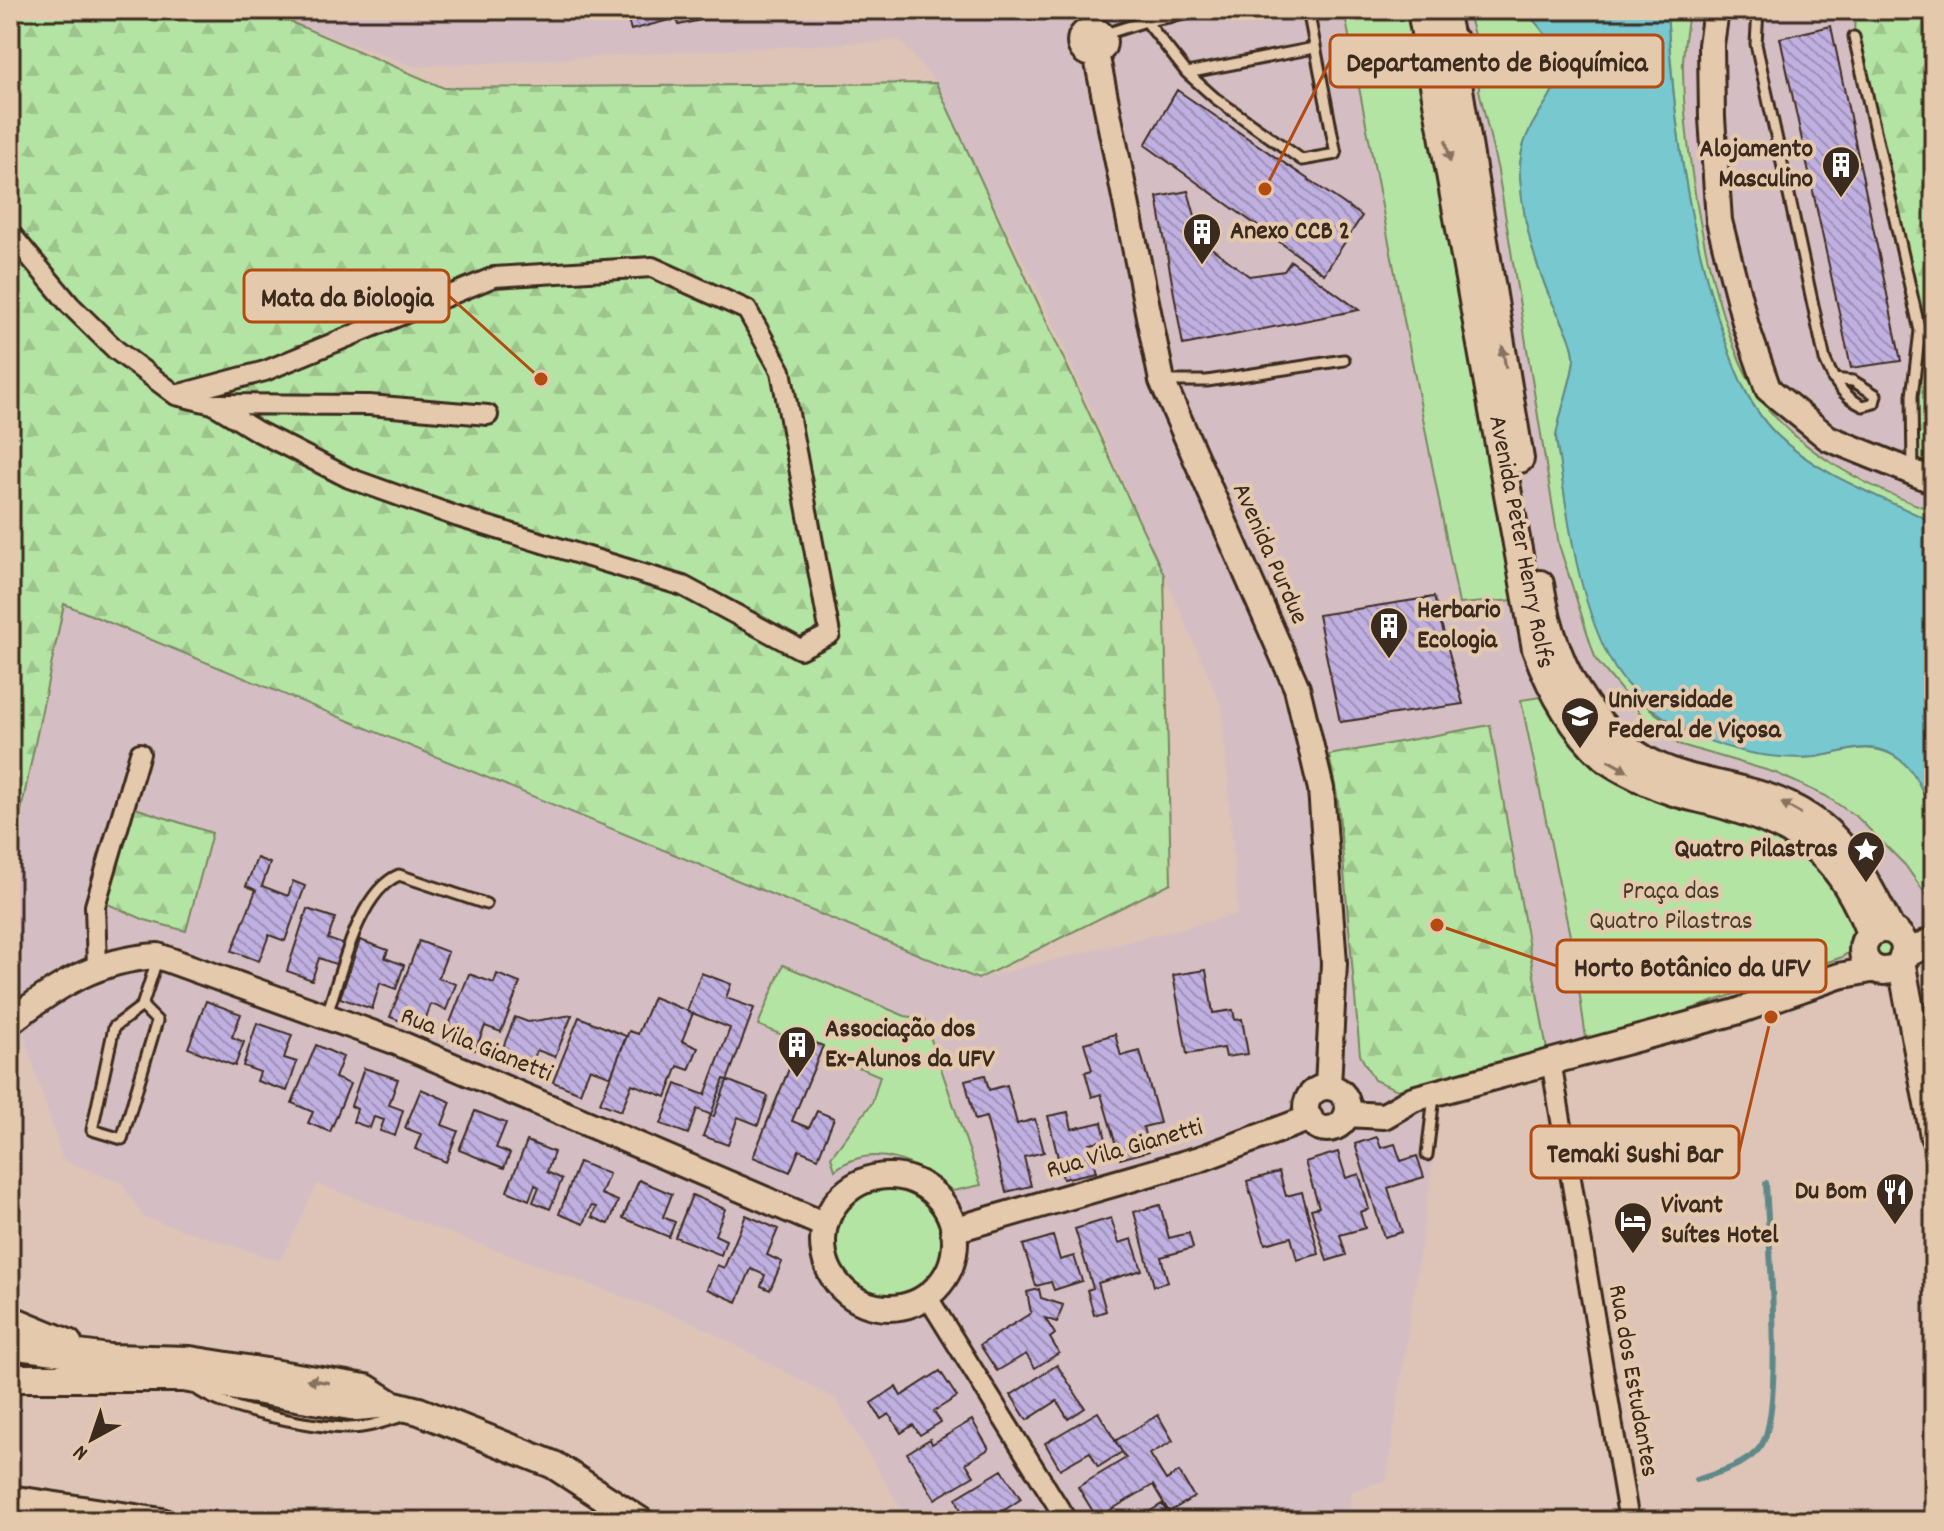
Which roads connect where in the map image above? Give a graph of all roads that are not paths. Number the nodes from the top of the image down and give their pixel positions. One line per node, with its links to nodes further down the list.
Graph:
1 (1207, 10): 7 (lane)
2 (1308, 10): 11 (lane)
3 (1421, 10): 10 (main road)
4 (1444, 10): 10 (main road)
5 (1716, 10): 21 (street)
6 (1758, 10): 16 (lane)
7 (1146, 21): 8 (lane); 12 (lane)
8 (1093, 32): 17 (street, Avenida Purdue)
9 (1854, 37): 21 (lane)
10 (1438, 42): 13 (main road); 13 (main road)
11 (1314, 48): 12 (lane); 12 (lane)
12 (1187, 73)
13 (1444, 73): 25 (main road, Avenida Peter Henry Rolfs)
14 (10, 233): 18 (street)
15 (1344, 360): 17 (lane)
16 (1833, 379)
17 (1162, 381): 32 (street, Avenida Purdue)
18 (176, 395): 19 (street); 19 (street)
19 (213, 404): 20 (street)
20 (488, 415)
21 (1924, 476)
22 (140, 753): 27 (street)
23 (486, 904): 29 (lane)
24 (1934, 937): 25 (main road)
25 (1887, 952): 31 (street); 36 (main road, Avenida Peter Henry Rolfs)
26 (158, 956): 27 (street, Rua Vila Gianetti); 28 (lane); 29 (street, Rua Vila Gianetti)
27 (97, 966): 30 (street)
28 (142, 1006): 28 (lane)
29 (326, 1017): 38 (street, Rua Vila Gianetti)
30 (10, 1022)
31 (1551, 1061): 33 (street); 54 (street, Rua dos Estudantes)
32 (1328, 1087): 34 (street); 35 (street)
33 (1435, 1093): 34 (street); 37 (lane)
34 (1347, 1114): 35 (street)
35 (1310, 1118): 39 (street, Rua Vila Gianetti)
36 (1934, 1136)
37 (1427, 1155)
38 (825, 1225): 39 (street); 40 (street)
39 (953, 1230): 40 (street)
40 (927, 1296): 53 (street)
41 (10, 1319): 43 (main road)
42 (10, 1345): 43 (main road)
43 (109, 1358): 46 (main road, one-way to 43)
44 (10, 1378): 45 (main road)
45 (183, 1378): 46 (main road); 47 (lane)
46 (391, 1404): 47 (main road)
47 (419, 1411): 52 (main road)
48 (10, 1498): 49 (street)
49 (60, 1505): 50 (street); 51 (street)
50 (40, 1521)
51 (161, 1521)
52 (640, 1521)
53 (1067, 1521)
54 (1629, 1521)

